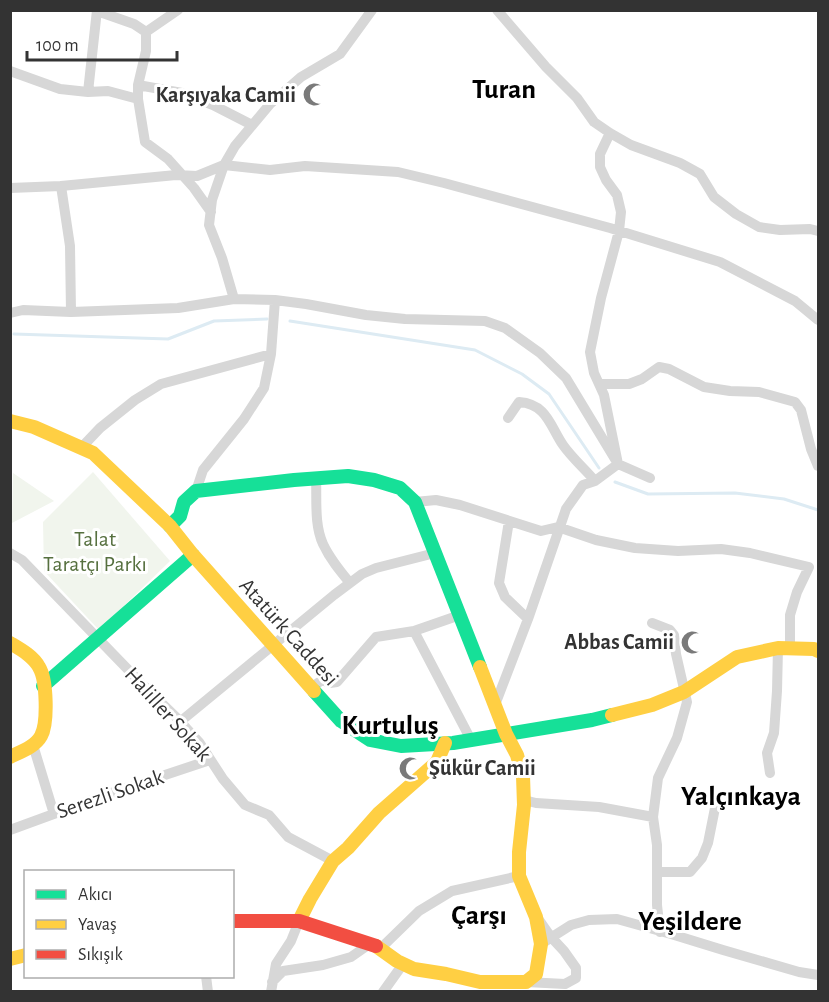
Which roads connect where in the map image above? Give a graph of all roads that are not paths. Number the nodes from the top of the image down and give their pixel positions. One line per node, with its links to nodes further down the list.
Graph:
1 (178, 10): 5 (street)
2 (372, 10): 10 (street)
3 (497, 10): 11 (street)
4 (97, 11): 5 (street); 8 (street)
5 (146, 32): 7 (street)
6 (10, 70): 8 (street)
7 (138, 85): 9 (street); 10 (street)
8 (88, 92): 9 (street)
9 (138, 99): 13 (street)
10 (252, 125): 12 (street)
11 (610, 133): 17 (street); 18 (street)
12 (224, 165): 13 (street); 16 (street); 17 (street)
13 (182, 176): 14 (street); 16 (street)
14 (61, 186): 15 (street); 21 (street)
15 (10, 188)
16 (211, 212): 19 (street)
17 (619, 231): 23 (street); 25 (street)
18 (819, 231)
19 (234, 299): 20 (street); 21 (street)
20 (275, 300): 24 (street); 29 (street)
21 (71, 312): 22 (street)
22 (10, 313)
23 (819, 320)
24 (271, 354): 28 (street); 34 (street)
25 (599, 384): 29 (street); 30 (street)
26 (508, 418): 33 (street)
27 (10, 421): 28 (street, Atatürk Caddesi)
28 (81, 448): 37 (street, Atatürk Caddesi)
29 (618, 464): 32 (street); 33 (street)
30 (819, 465)
31 (316, 478): 34 (street); 35 (street); 42 (street)
32 (650, 478)
33 (595, 481): 38 (street)
34 (196, 491): 37 (street)
35 (415, 502): 36 (street); 39 (street)
36 (509, 521): 38 (street); 44 (street)
37 (170, 526): 41 (street, Atatürk Caddesi)
38 (558, 528): 44 (street); 50 (street)
39 (435, 552): 42 (street); 43 (street)
40 (10, 553): 47 (street, Haliller Sokak)
41 (193, 555): 47 (street); 49 (street, Atatürk Caddesi)
42 (350, 584): 49 (street)
43 (460, 615): 46 (street); 55 (street)
44 (528, 620): 55 (street)
45 (652, 623): 54 (street)
46 (414, 631): 53 (street); 58 (street)
47 (98, 638): 52 (street); 56 (street, Haliller Sokak)
48 (10, 643): 52 (street)
49 (273, 646): 53 (street, Atatürk Caddesi); 56 (street)
50 (784, 648): 51 (street, Atatürk Caddesi); 54 (street, Atatürk Caddesi); 63 (street)
51 (819, 651)
52 (43, 686): 60 (street)
53 (311, 688): 59 (street, Atatürk Caddesi)
54 (684, 693): 57 (street, Atatürk Caddesi); 67 (street)
55 (495, 705): 57 (street)
56 (180, 721): 62 (street, Haliller Sokak)
57 (503, 734): 58 (street, Atatürk Caddesi); 64 (street)
58 (471, 740): 59 (street, Atatürk Caddesi)
59 (445, 743): 69 (street)
60 (33, 745): 61 (street); 66 (street)
61 (10, 757)
62 (210, 760): 66 (street, Serezli Sokak); 69 (street, Haliller Sokak)
63 (770, 773)
64 (524, 800): 67 (street); 71 (street)
65 (716, 803): 70 (street)
66 (54, 814): 68 (street, Serezli Sokak)
67 (652, 817): 70 (street)
68 (10, 830)
69 (333, 861): 73 (street)
70 (658, 872): 74 (street)
71 (519, 876): 75 (street); 76 (street)
72 (234, 921): 73 (street)
73 (299, 921): 76 (street); 80 (street)
74 (660, 932): 75 (street); 78 (street)
75 (546, 940): 79 (street); 79 (street)
76 (376, 946): 77 (street); 80 (street)
77 (404, 964): 79 (street); 81 (street)
78 (819, 975)
79 (526, 982)
80 (272, 987)
81 (383, 992)

